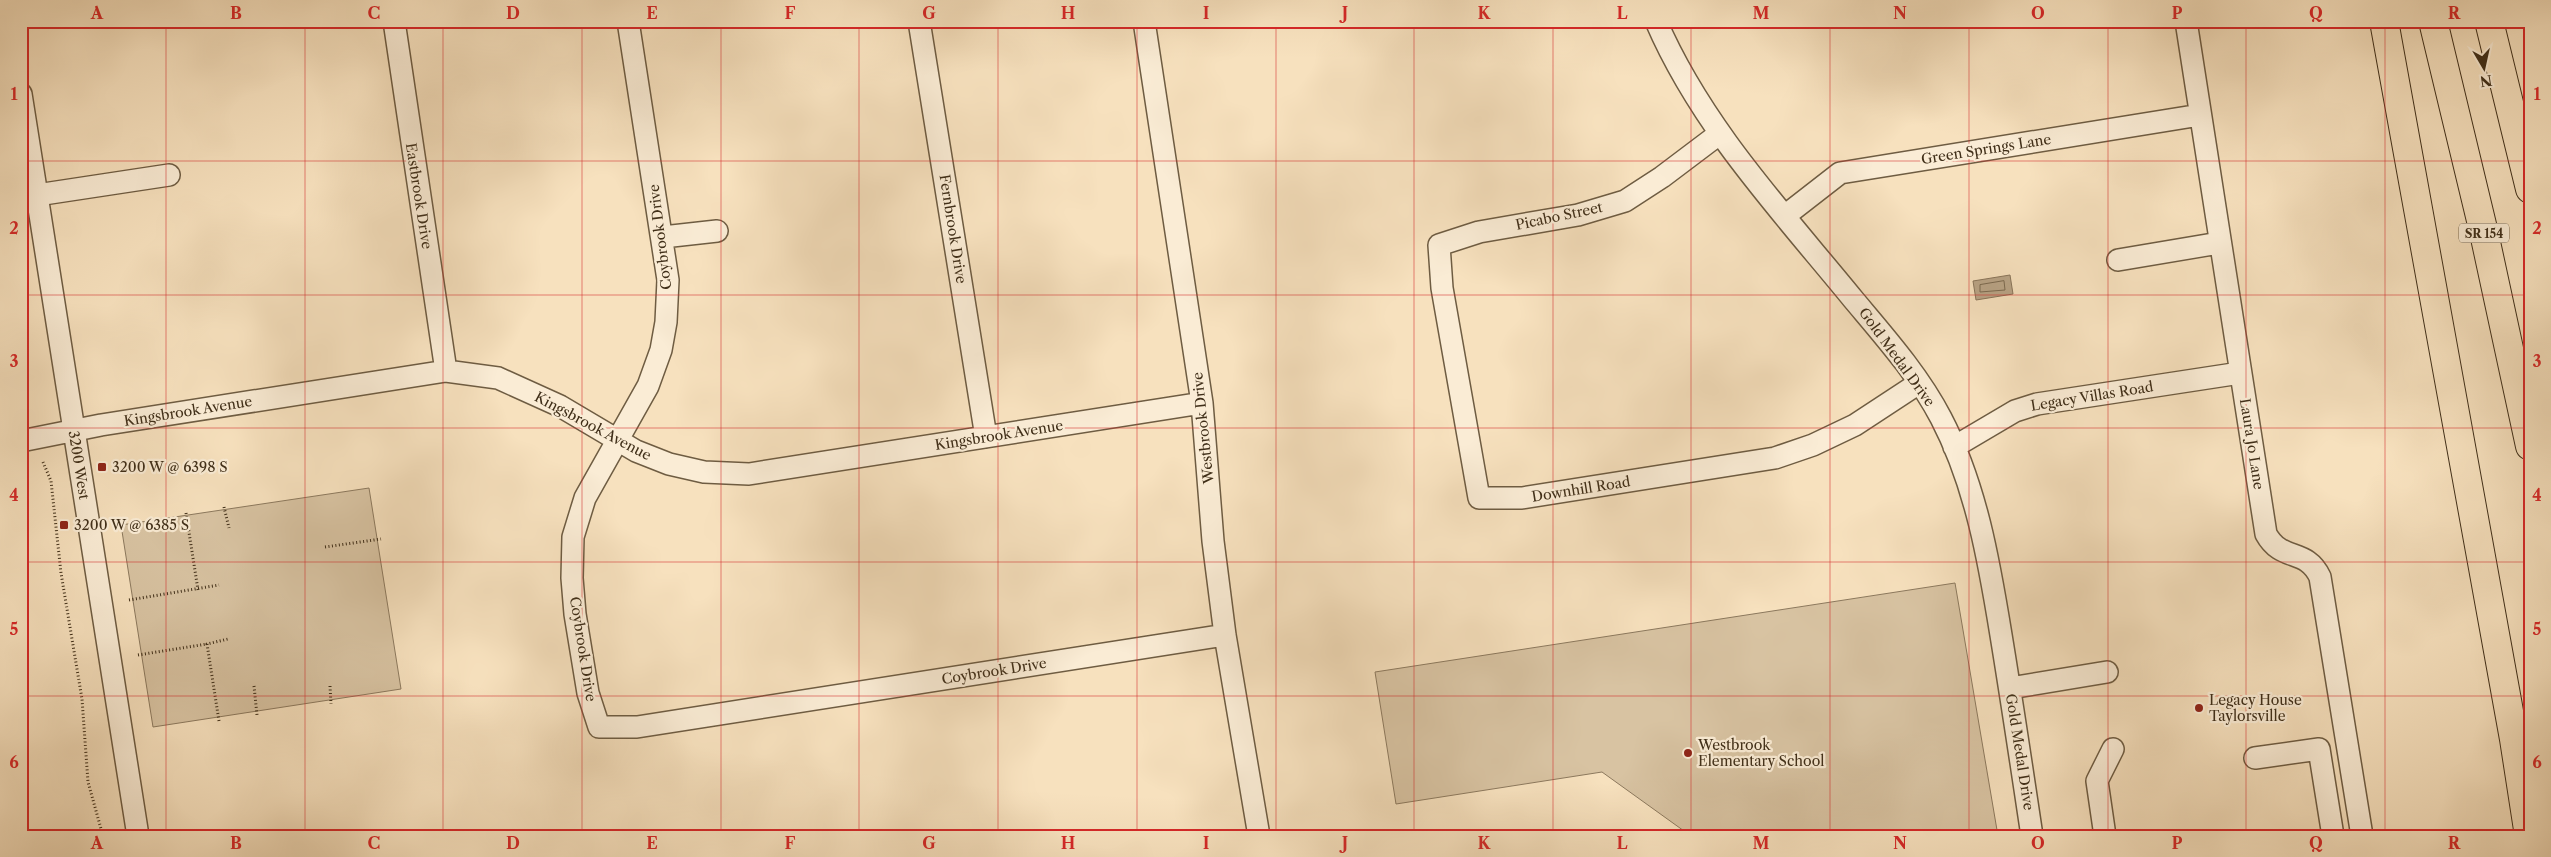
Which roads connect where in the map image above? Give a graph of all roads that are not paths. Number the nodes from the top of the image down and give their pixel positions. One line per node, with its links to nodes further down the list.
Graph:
1 (394, 21): 22 (street, Eastbrook Drive)
2 (628, 21): 18 (street, Coybrook Drive)
3 (920, 21): 27 (street, Fernbrook Drive)
4 (1144, 21): 25 (street, Westbrook Drive)
5 (1656, 21): 12 (street, Gold Medal Drive)
6 (2186, 21): 11 (street, Laura Jo Lane)
7 (2384, 21): 43 (highway)
8 (2433, 21): 31 (highway, SR 154)
9 (2489, 21): 14 (highway)
10 (21, 94): 15 (street, 3200 West)
11 (2200, 115): 16 (street, Green Springs Lane); 19 (street, Laura Jo Lane)
12 (1719, 134): 16 (street, Gold Medal Drive); 20 (street, Picabo Street)
13 (169, 174): 15 (street)
14 (2530, 189)
15 (37, 195): 26 (street, 3200 West)
16 (1786, 215): 24 (street, Gold Medal Drive)
17 (717, 231): 18 (street)
18 (663, 237): 28 (street, Coybrook Drive)
19 (2219, 243): 21 (street); 23 (street, Laura Jo Lane)
20 (1439, 245): 24 (street, Downhill Road)
21 (2118, 260)
22 (446, 371): 26 (street, Kingsbrook Avenue); 28 (street, Kingsbrook Avenue)
23 (2240, 373): 30 (street, Legacy Villas Road); 42 (street, Laura Jo Lane)
24 (1919, 383): 30 (street, Gold Medal Drive)
25 (1202, 403): 27 (street, Kingsbrook Avenue); 32 (street, Westbrook Drive)
26 (74, 432): 29 (street, Kingsbrook Avenue); 37 (street, 3200 West)
27 (986, 437): 28 (street, Kingsbrook Avenue)
28 (617, 439): 32 (street, Coybrook Drive)
29 (21, 441)
30 (1954, 446): 34 (street, Gold Medal Drive)
31 (2530, 446)
32 (1225, 635): 38 (street, Westbrook Drive)
33 (2107, 672): 34 (street)
34 (2010, 688): 39 (street, Gold Medal Drive)
35 (2113, 749): 40 (street)
36 (2255, 758): 41 (street)
37 (138, 836)
38 (1260, 836)
39 (2032, 836)
40 (2105, 836)
41 (2333, 836)
42 (2362, 836)
43 (2529, 836)

